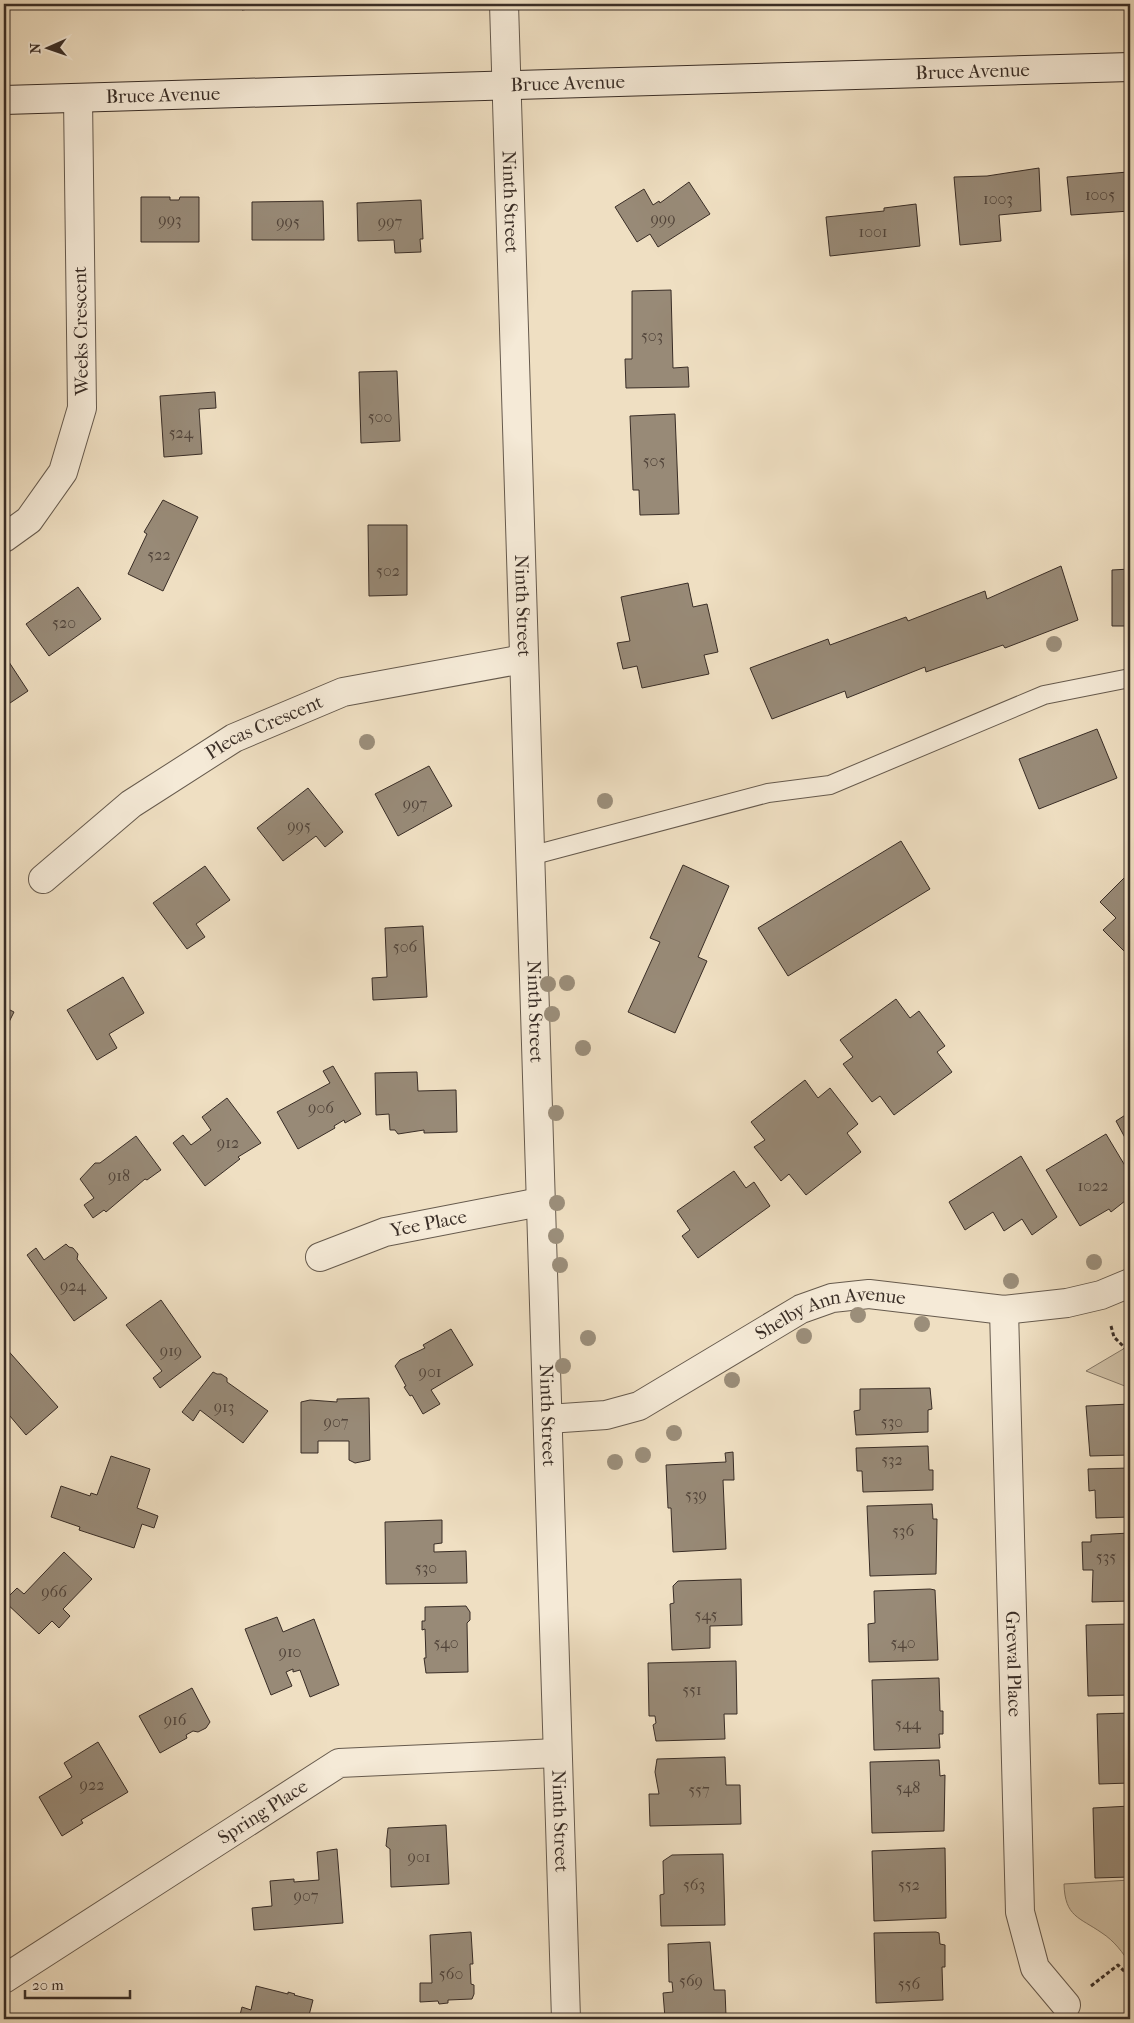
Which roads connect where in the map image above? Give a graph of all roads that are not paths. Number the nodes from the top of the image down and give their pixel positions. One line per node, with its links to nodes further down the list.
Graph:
1 (504, 4): 3 (street, Ninth Street)
2 (1130, 67): 3 (street, Bruce Avenue)
3 (506, 86): 4 (street, Bruce Avenue); 7 (street, Ninth Street)
4 (78, 98): 5 (street, Bruce Avenue); 6 (street, Weeks Crescent)
5 (4, 100)
6 (4, 538)
7 (523, 659): 9 (street, Ninth Street); 10 (street, Plecas Crescent)
8 (1130, 678): 9 (lane)
9 (530, 856): 11 (street, Ninth Street)
10 (43, 879)
11 (540, 1202): 12 (street, Yee Place); 15 (street, Ninth Street)
12 (320, 1257)
13 (1130, 1283): 14 (street, Shelby Ann Avenue)
14 (1004, 1310): 15 (street, Shelby Ann Avenue); 18 (street, Grewal Place)
15 (548, 1419): 16 (street, Ninth Street)
16 (557, 1753): 17 (street, Spring Place); 19 (street, Ninth Street)
17 (4, 1979)
18 (1066, 2005)
19 (566, 2019)

